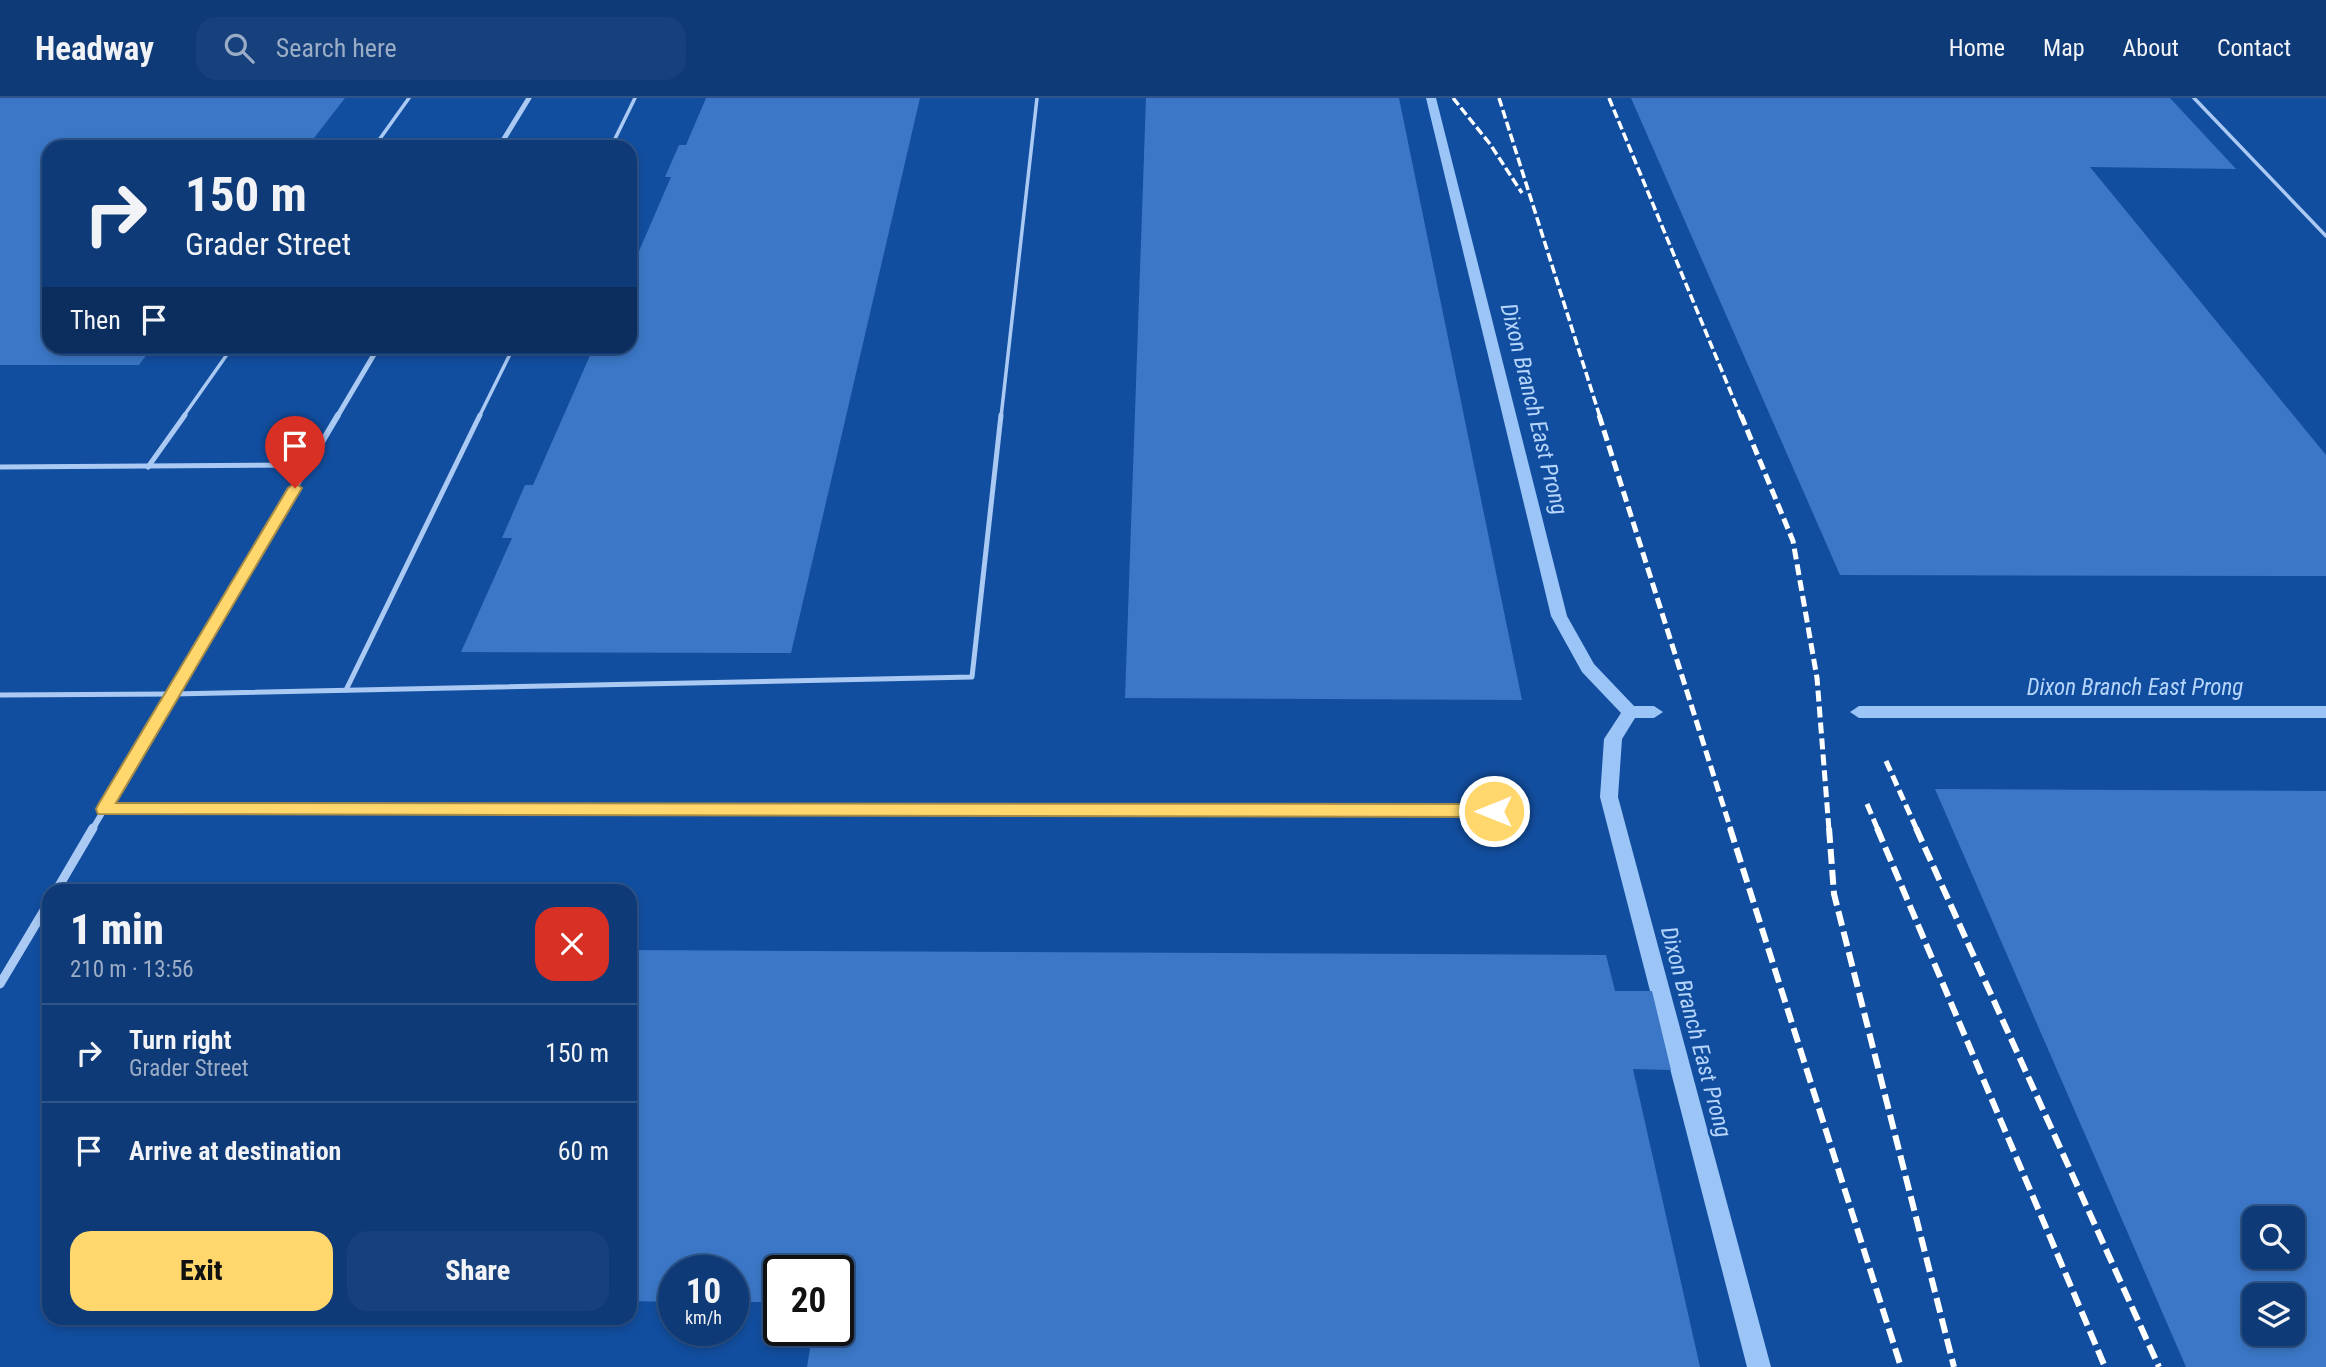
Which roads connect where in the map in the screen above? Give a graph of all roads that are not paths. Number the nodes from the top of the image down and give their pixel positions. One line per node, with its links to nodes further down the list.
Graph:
1 (409, 98): 6 (lane)
2 (529, 98): 7 (street)
3 (635, 98): 8 (lane)
4 (1037, 98): 16 (lane)
5 (2194, 98): 9 (lane)
6 (379, 140)
7 (503, 140)
8 (614, 140)
9 (2326, 236)
10 (227, 354): 15 (lane)
11 (374, 354): 13 (street)
12 (510, 354): 16 (lane)
13 (308, 465): 15 (lane); 17 (street)
14 (0, 467): 15 (lane)
15 (148, 467)
16 (346, 690): 17 (lane)
17 (173, 694): 18 (lane); 19 (street)
18 (1, 696)
19 (104, 809): 20 (lane); 21 (street)
20 (1494, 811)
21 (60, 884)
22 (42, 914): 23 (street)
23 (0, 984)

